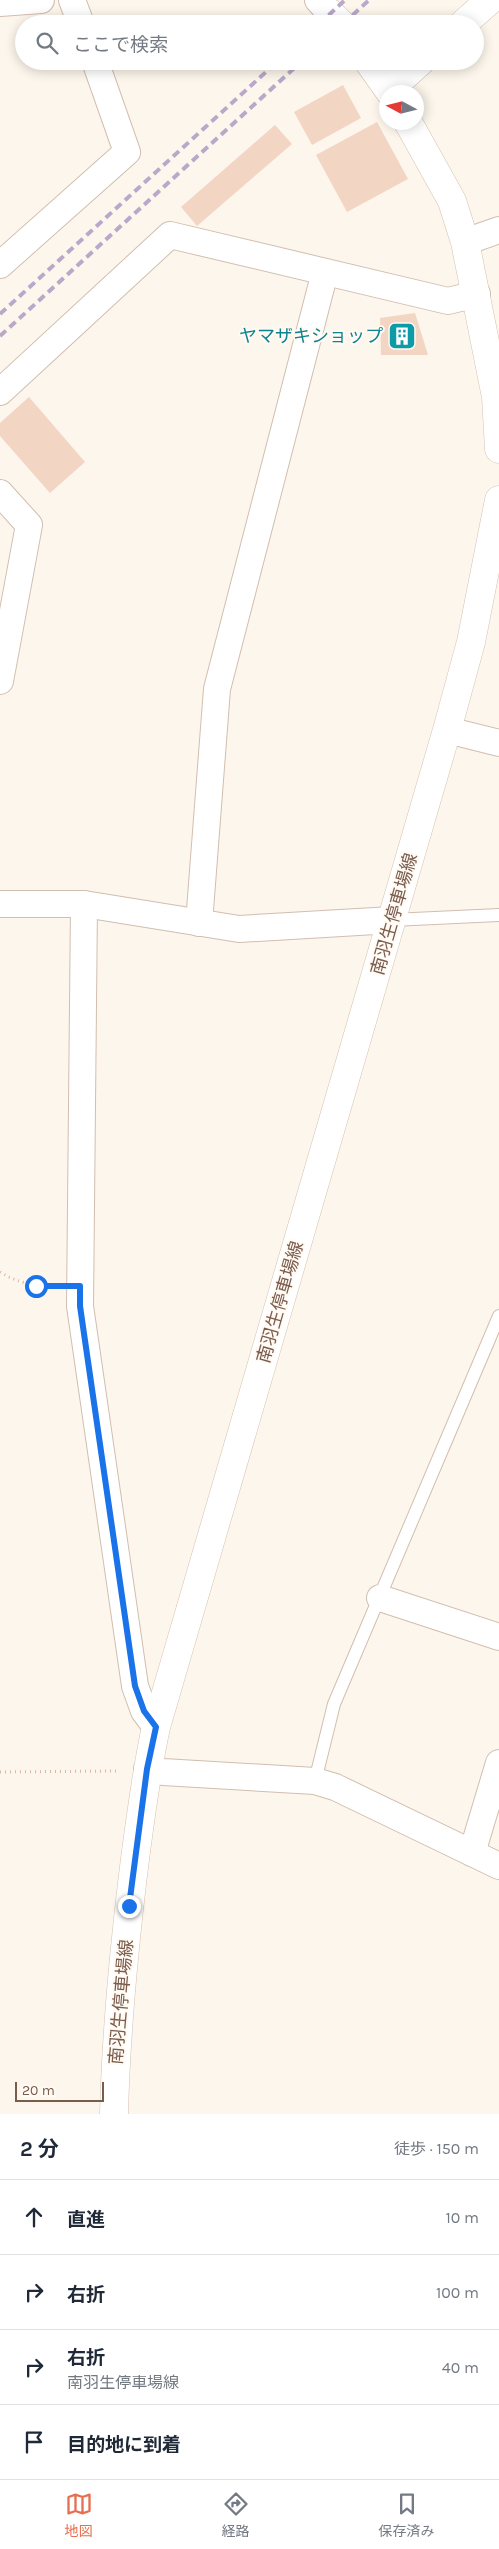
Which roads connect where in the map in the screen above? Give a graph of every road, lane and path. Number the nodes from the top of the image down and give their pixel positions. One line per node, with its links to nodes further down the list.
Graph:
1 (41, 0): 4 (street)
2 (72, 0): 5 (street)
3 (490, 0): 6 (main road)
4 (0, 3)
5 (78, 15)
6 (474, 15)
7 (98, 70): 15 (street)
8 (375, 70): 10 (main road)
9 (412, 70): 11 (main road)
10 (386, 85)
11 (396, 85)
12 (412, 130): 14 (main road)
13 (499, 230): 14 (street)
14 (465, 242): 17 (main road)
15 (0, 265)
16 (325, 272): 17 (street); 18 (street); 29 (street)
17 (477, 294): 19 (main road)
18 (0, 392)
19 (499, 449)
20 (0, 492): 22 (street)
21 (498, 511): 23 (main road, 南羽生停車場線)
22 (0, 681)
23 (448, 730): 24 (street); 28 (main road, 南羽生停車場線)
24 (499, 743)
25 (0, 904): 26 (street)
26 (84, 904): 29 (street); 31 (street)
27 (499, 916): 28 (lane)
28 (392, 920): 29 (street); 35 (main road, 南羽生停車場線)
29 (199, 923)
30 (0, 1272): 31 (path)
31 (80, 1286): 35 (street)
32 (499, 1316): 33 (lane)
33 (380, 1598): 34 (street); 39 (lane)
34 (499, 1637)
35 (156, 1727): 37 (main road, 南羽生停車場線)
36 (499, 1763): 40 (street)
37 (147, 1769): 38 (path); 39 (street); 42 (main road, 南羽生停車場線)
38 (0, 1772)
39 (315, 1781): 40 (street)
40 (472, 1852): 41 (street)
41 (499, 1866)
42 (114, 2114)

